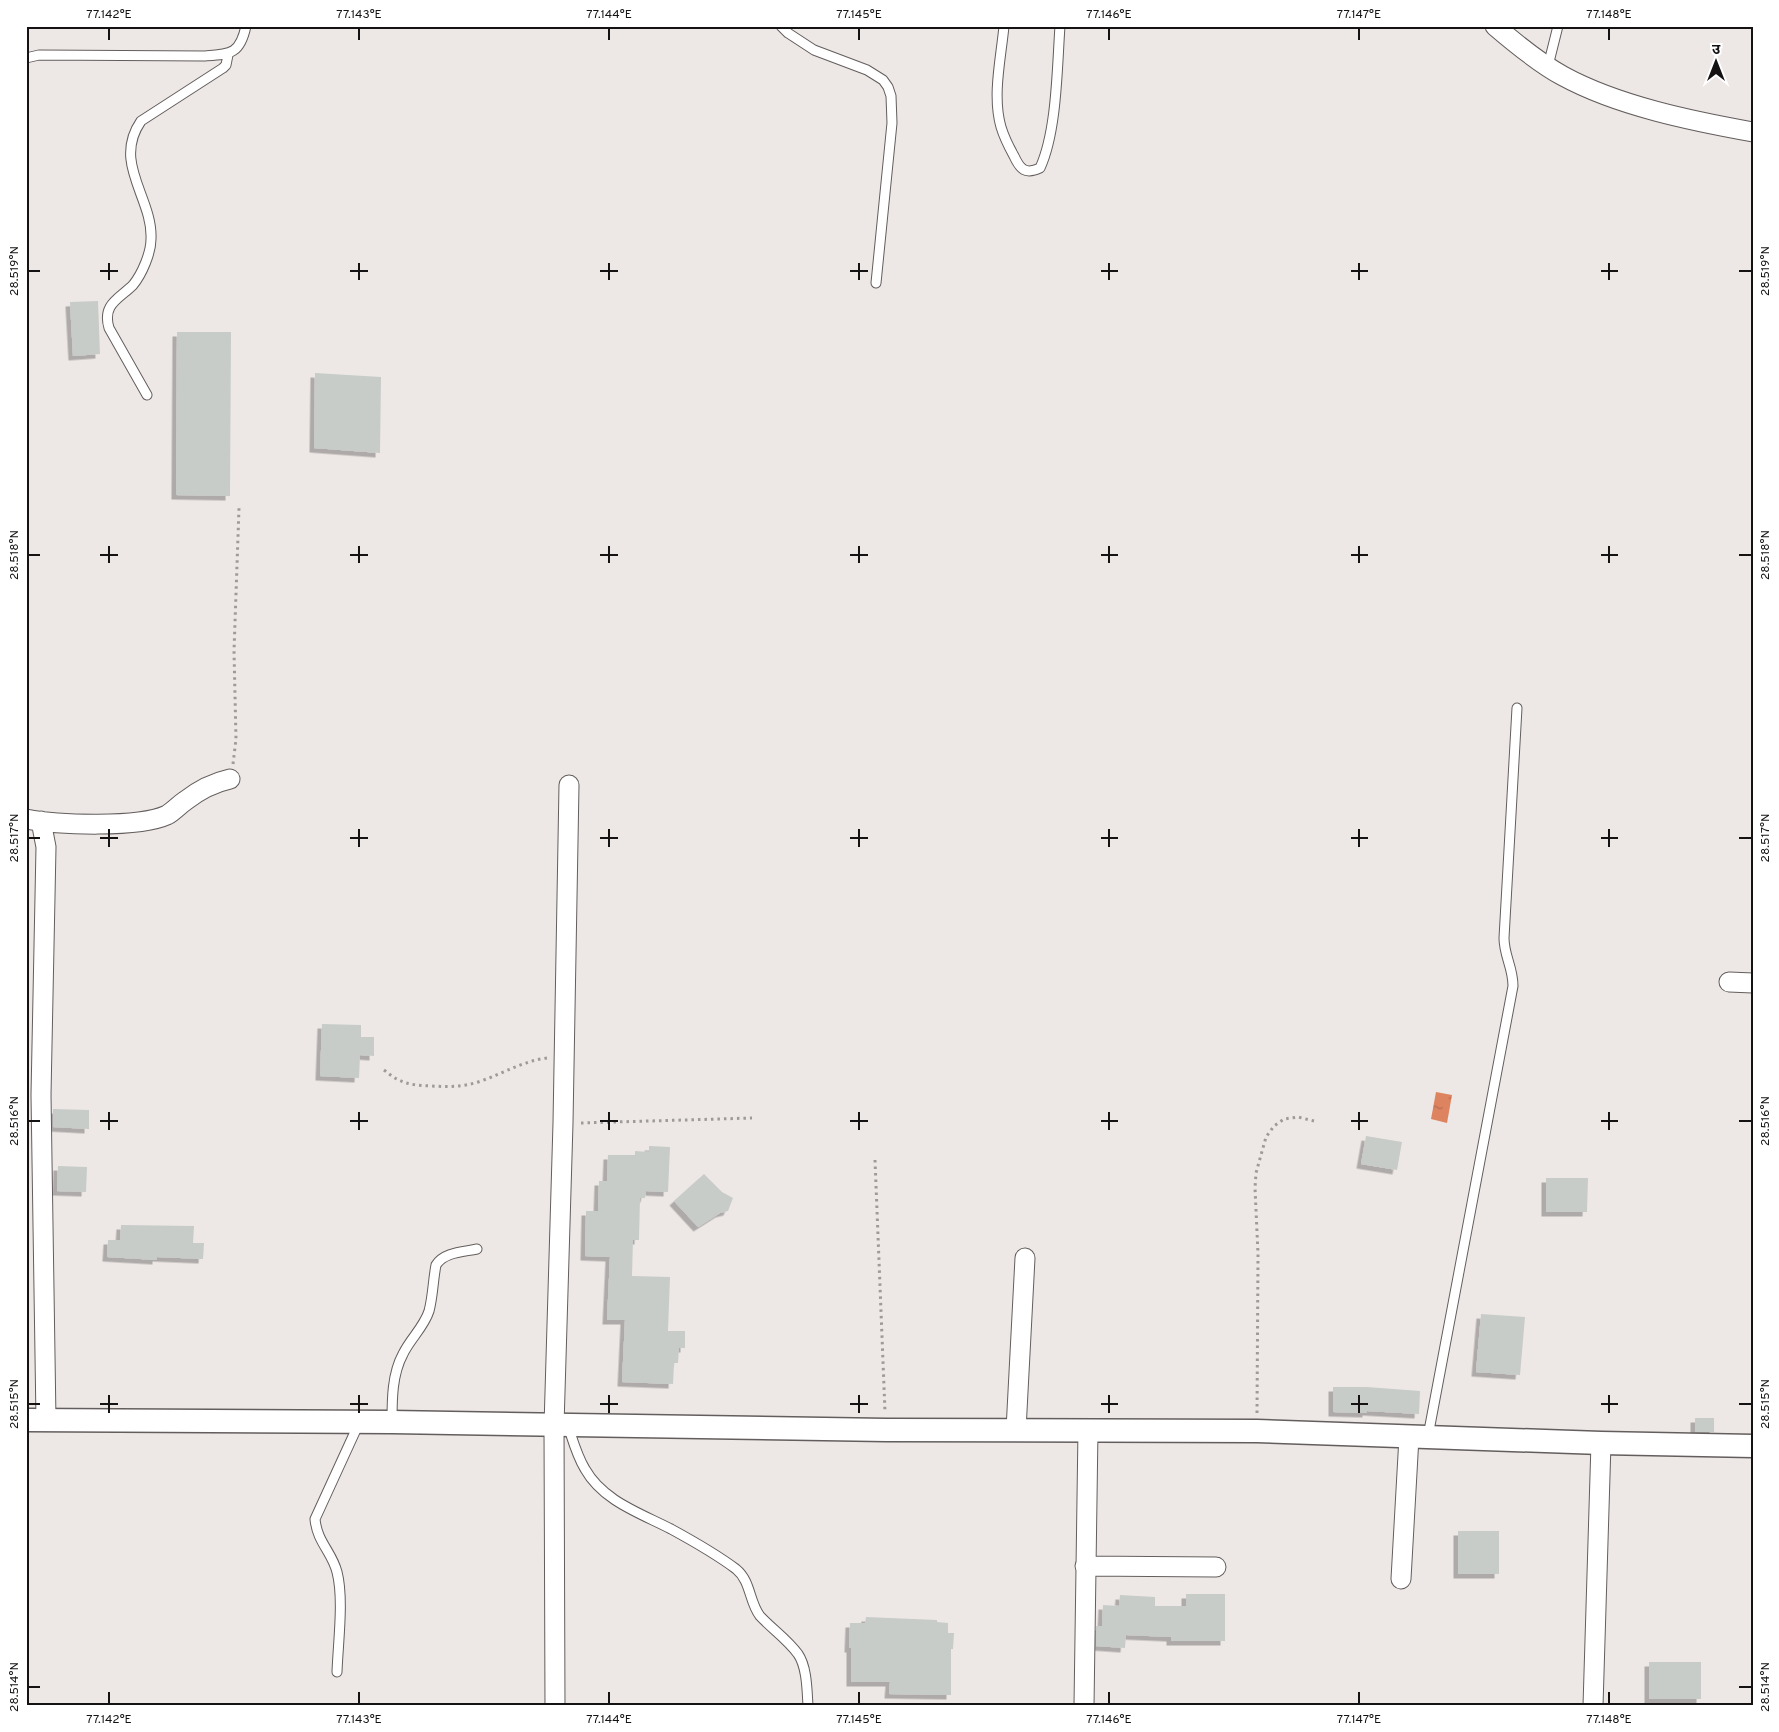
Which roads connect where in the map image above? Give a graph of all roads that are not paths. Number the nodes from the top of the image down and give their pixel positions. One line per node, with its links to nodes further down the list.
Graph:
1 (246, 26): 7 (lane)
2 (781, 26): 11 (lane)
3 (1004, 26): 4 (lane)
4 (1060, 26)
5 (1495, 26): 9 (street)
6 (1558, 26): 9 (lane)
7 (228, 55): 8 (lane); 12 (lane)
8 (26, 58)
9 (1548, 66): 10 (street)
10 (1753, 132)
11 (876, 283)
12 (146, 395)
13 (1517, 708): 27 (lane)
14 (230, 779): 16 (street)
15 (569, 785): 24 (street)
16 (34, 820): 21 (street)
17 (1728, 982): 18 (street)
18 (1753, 983)
19 (477, 1250): 23 (lane)
20 (1024, 1258): 25 (street)
21 (36, 1420): 22 (street)
22 (359, 1422): 23 (street); 33 (lane)
23 (392, 1422): 24 (street)
24 (561, 1426): 25 (street); 34 (street); 35 (lane)
25 (1016, 1430): 26 (street)
26 (1088, 1430): 27 (street); 30 (street)
27 (1418, 1437): 28 (street); 32 (street)
28 (1601, 1443): 29 (street); 37 (street)
29 (1753, 1446)
30 (1085, 1566): 31 (street); 36 (street)
31 (1216, 1566)
32 (1401, 1579)
33 (337, 1672)
34 (555, 1706)
35 (808, 1706)
36 (1084, 1706)
37 (1593, 1706)

